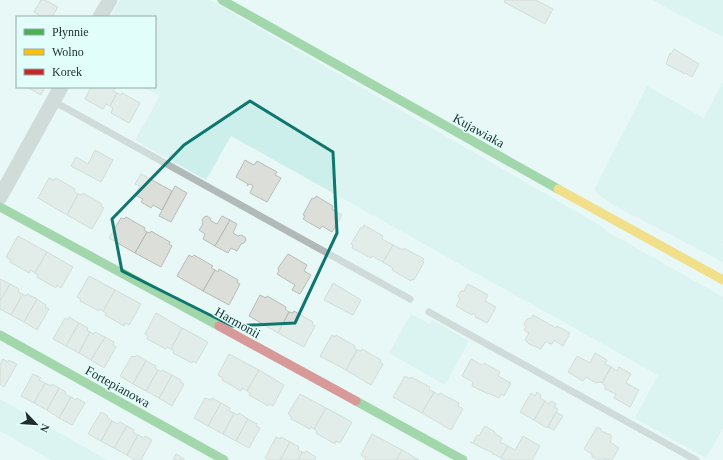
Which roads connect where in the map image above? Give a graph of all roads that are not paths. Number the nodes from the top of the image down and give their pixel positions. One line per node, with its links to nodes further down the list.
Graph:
1 (110, 0): 3 (street)
2 (222, 0): 8 (street, Kujawiaka)
3 (101, 16)
4 (60, 88): 5 (street)
5 (52, 102): 6 (street); 9 (lane)
6 (0, 197)
7 (0, 207): 13 (street, Harmonii)
8 (723, 280)
9 (410, 299)
10 (429, 312): 14 (lane)
11 (0, 335): 12 (street, Fortepianowa)
12 (224, 460)
13 (463, 460)
14 (696, 460)

